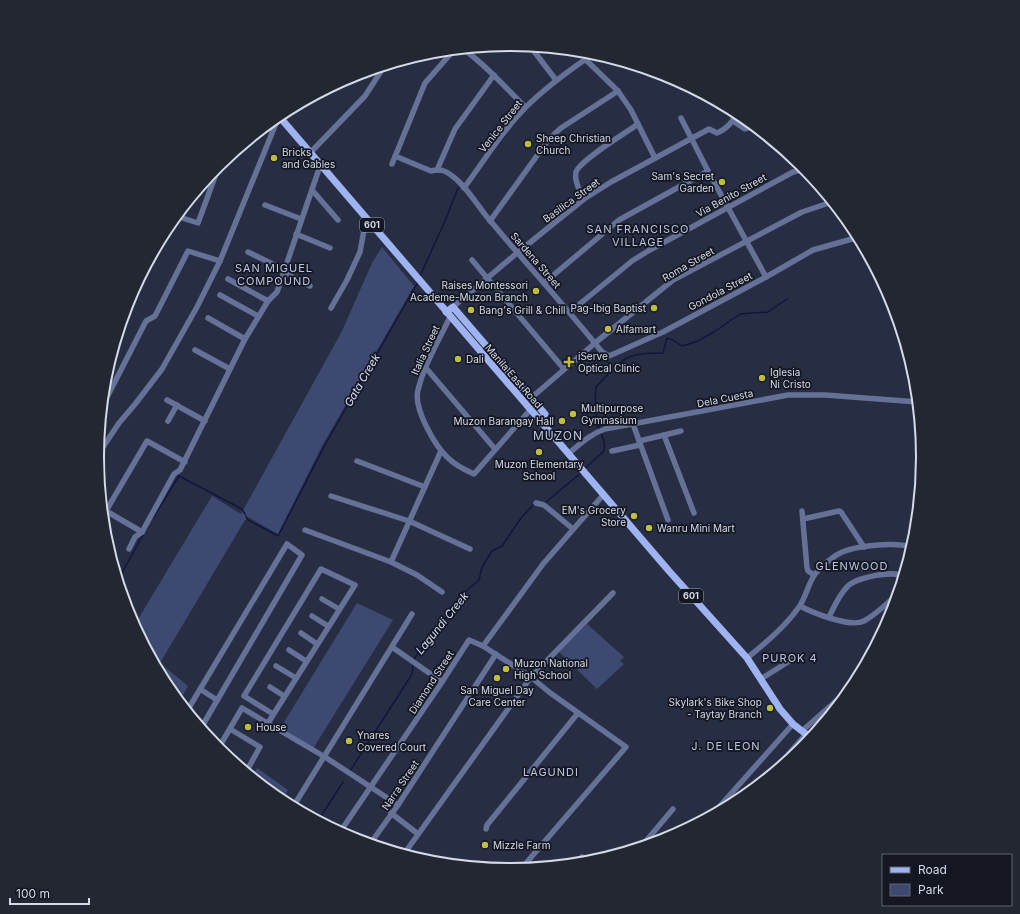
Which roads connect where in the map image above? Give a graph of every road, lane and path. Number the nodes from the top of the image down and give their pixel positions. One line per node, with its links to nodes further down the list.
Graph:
1 (536, 52): 6 (street)
2 (469, 53): 5 (street)
3 (449, 56): 18 (street)
4 (380, 73): 17 (street)
5 (494, 75): 8 (street); 22 (street)
6 (556, 80): 7 (street, Venice Street); 8 (street, Venice Street)
7 (618, 91): 13 (street); 36 (street)
8 (525, 108): 26 (street, Venice Street)
9 (681, 118): 16 (street)
10 (735, 118): 12 (street)
11 (282, 121): 17 (main road, Manila East Road / 601)
12 (733, 121): 15 (street); 16 (street, Basilica Street)
13 (638, 124): 19 (street); 28 (street)
14 (274, 127): 44 (street)
15 (748, 128)
16 (691, 138): 19 (street, Basilica Street); 23 (street)
17 (310, 153): 21 (main road, Manila East Road / 601)
18 (395, 156): 20 (street); 22 (street, Sardena Street)
19 (655, 158): 28 (street, Basilica Street)
20 (392, 164)
21 (320, 166): 27 (street); 34 (main road, Manila East Road / 601)
22 (437, 170): 26 (street, Sardena Street)
23 (708, 171): 31 (street); 49 (street)
24 (798, 171): 31 (street, Via Benito Street)
25 (214, 180): 32 (street)
26 (464, 188): 36 (street, Sardena Street)
27 (312, 190): 33 (street); 35 (street)
28 (584, 199): 42 (street, Basilica Street)
29 (827, 204): 39 (street, Roma Street)
30 (265, 205): 33 (street)
31 (728, 208): 39 (street); 55 (street, Via Benito Street)
32 (182, 218)
33 (301, 219): 37 (street)
34 (366, 219): 54 (street); 56 (main road, Manila East Road / 601)
35 (338, 220)
36 (490, 221): 42 (street, Sardena Street)
37 (296, 234): 40 (street); 45 (street)
38 (853, 239): 46 (street, Gondola Street)
39 (746, 242): 46 (street); 60 (street, Roma Street)
40 (330, 248)
41 (248, 252): 45 (street)
42 (517, 253): 47 (street, Basilica Street); 49 (street, Sardena Street)
43 (472, 260): 47 (street)
44 (220, 261): 67 (street); 81 (street)
45 (285, 271): 50 (street); 52 (street)
46 (766, 277): 60 (street, Gondola Street)
47 (488, 278): 53 (street, Basilica Street); 66 (street)
48 (228, 279): 52 (street)
49 (544, 283): 55 (street, Sardena Street)
50 (310, 286)
51 (220, 295): 57 (street)
52 (268, 300): 57 (street)
53 (453, 307): 56 (main road); 62 (main road)
54 (331, 308)
55 (570, 312): 60 (street, Sardena Street)
56 (448, 315): 63 (main road, Manila East Road / 601); 64 (street, Italia Street)
57 (258, 316): 59 (street)
58 (208, 318): 59 (street)
59 (246, 338): 65 (street)
60 (595, 343): 66 (street, Roma Street)
61 (194, 350): 65 (street)
62 (492, 351): 63 (main road); 68 (main road)
63 (485, 357): 71 (main road, Manila East Road / 601)
64 (426, 368): 82 (street); 83 (street, Italia Street)
65 (230, 369): 75 (street)
66 (564, 369): 68 (street, Roma Street)
67 (109, 393)
68 (532, 398): 71 (main road); 76 (main road)
69 (167, 400): 72 (street)
70 (913, 402): 77 (street, Dela Cuesta)
71 (524, 404): 73 (main road, Manila East Road / 601)
72 (177, 405): 74 (street); 75 (street)
73 (530, 410): 76 (main road, Manila East Road / 601); 82 (street, Italia Street)
74 (168, 421)
75 (205, 421): 87 (street)
76 (540, 421): 85 (main road, Manila East Road / 601)
77 (633, 424): 80 (street); 85 (street, Dela Cuesta)
78 (681, 431): 79 (street)
79 (664, 435): 80 (street); 94 (street)
80 (639, 443): 84 (street); 97 (street)
81 (104, 445)
82 (495, 449): 83 (street, Italia Street)
83 (441, 451): 88 (street)
84 (612, 451)
85 (568, 454): 89 (main road, Manila East Road / 601)
86 (357, 461): 88 (street)
87 (185, 462): 92 (street); 101 (street)
88 (424, 487): 98 (street)
89 (604, 494): 99 (street); 126 (main road, Manila East Road / 601)
90 (330, 496): 98 (street)
91 (536, 502): 99 (street)
92 (107, 509)
93 (802, 511): 96 (street)
94 (694, 513)
95 (108, 516): 101 (street)
96 (803, 519): 103 (street); 108 (street)
97 (668, 520)
98 (409, 521): 105 (street); 106 (street)
99 (573, 529): 121 (street)
100 (305, 530): 106 (street)
101 (142, 532): 104 (street)
102 (906, 546): 103 (street)
103 (864, 547): 108 (street)
104 (129, 549)
105 (470, 549)
106 (391, 562): 109 (street)
107 (898, 574): 117 (street)
108 (814, 575): 113 (street)
109 (442, 592)
110 (613, 593): 129 (street)
111 (322, 599): 114 (street)
112 (889, 602): 117 (street)
113 (800, 606): 117 (street); 126 (street)
114 (339, 609): 118 (street); 139 (street)
115 (412, 614): 122 (street)
116 (312, 616): 118 (street)
117 (829, 617)
118 (328, 626): 120 (street)
119 (300, 633): 120 (street)
120 (317, 644): 127 (street)
121 (483, 646): 124 (street); 132 (street, Diamond Street)
122 (392, 647): 132 (street); 146 (street)
123 (289, 650): 127 (street)
124 (496, 654): 129 (street); 151 (street, Narra Street)
125 (799, 655): 131 (street)
126 (747, 658): 131 (main road, Manila East Road / 601)
127 (306, 661): 130 (street)
128 (276, 666): 130 (street)
129 (531, 677): 138 (street); 156 (street)
130 (296, 678): 135 (street)
131 (761, 679): 142 (main road, Manila East Road / 601)
132 (442, 682): 148 (street, Diamond Street)
133 (270, 687): 135 (street)
134 (200, 689): 136 (street); 136 (street); 137 (street)
135 (284, 696): 139 (street)
136 (217, 700): 140 (street)
137 (190, 706)
138 (578, 712): 155 (street); 160 (street)
139 (273, 714): 141 (street)
140 (204, 723)
141 (268, 723): 143 (street); 146 (street)
142 (794, 724): 144 (main road, 601); 150 (street)
143 (230, 729): 145 (street); 147 (street)
144 (806, 735)
145 (222, 743)
146 (325, 757): 148 (street); 149 (street)
147 (249, 767)
148 (371, 789): 151 (street); 154 (street, Diamond Street)
149 (296, 802)
150 (723, 803)
151 (398, 805): 153 (street, Narra Street)
152 (673, 809): 157 (street)
153 (391, 813): 156 (street); 158 (street, Narra Street)
154 (344, 827)
155 (486, 829)
156 (418, 834): 159 (street)
157 (649, 838)
158 (373, 839)
159 (407, 849)
160 (527, 862)

